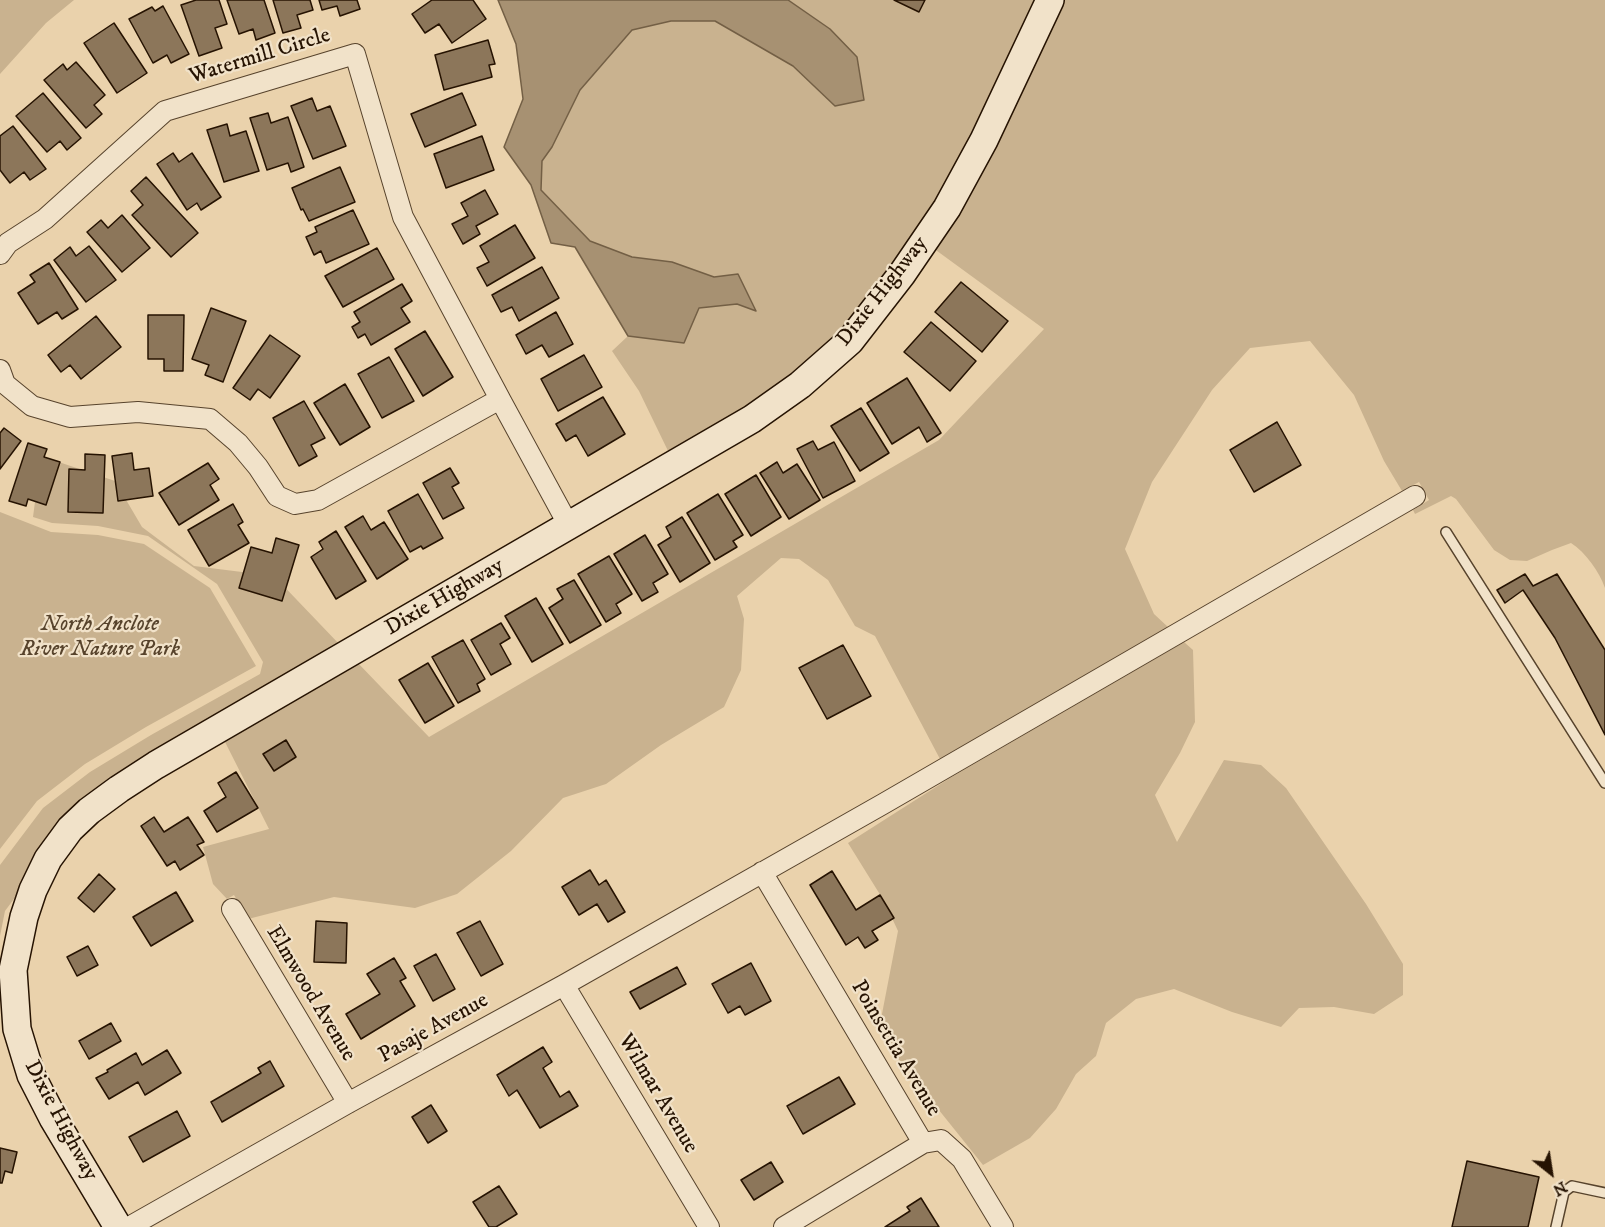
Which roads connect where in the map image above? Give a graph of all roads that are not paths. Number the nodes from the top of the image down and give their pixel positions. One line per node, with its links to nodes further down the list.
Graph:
1 (1050, 0): 6 (street, Dixie Highway)
2 (0, 254): 4 (street, Watermill Circle)
3 (0, 370): 4 (street)
4 (500, 399): 6 (street, Watermill Circle)
5 (1415, 496): 9 (street, Pasaje Avenue)
6 (569, 526): 15 (street, Dixie Highway)
7 (1446, 532): 8 (lane)
8 (1605, 783)
9 (762, 872): 11 (street, Pasaje Avenue); 13 (street, Poinsettia Avenue)
10 (232, 909): 12 (street, Elmwood Avenue)
11 (564, 985): 12 (street, Pasaje Avenue); 17 (street, Wilmar Avenue)
12 (348, 1103): 16 (street, Pasaje Avenue)
13 (923, 1143): 18 (street); 19 (street, Poinsettia Avenue)
14 (1605, 1193): 20 (lane)
15 (118, 1227)
16 (129, 1227)
17 (709, 1227)
18 (784, 1227)
19 (1003, 1227)
20 (1556, 1227)

